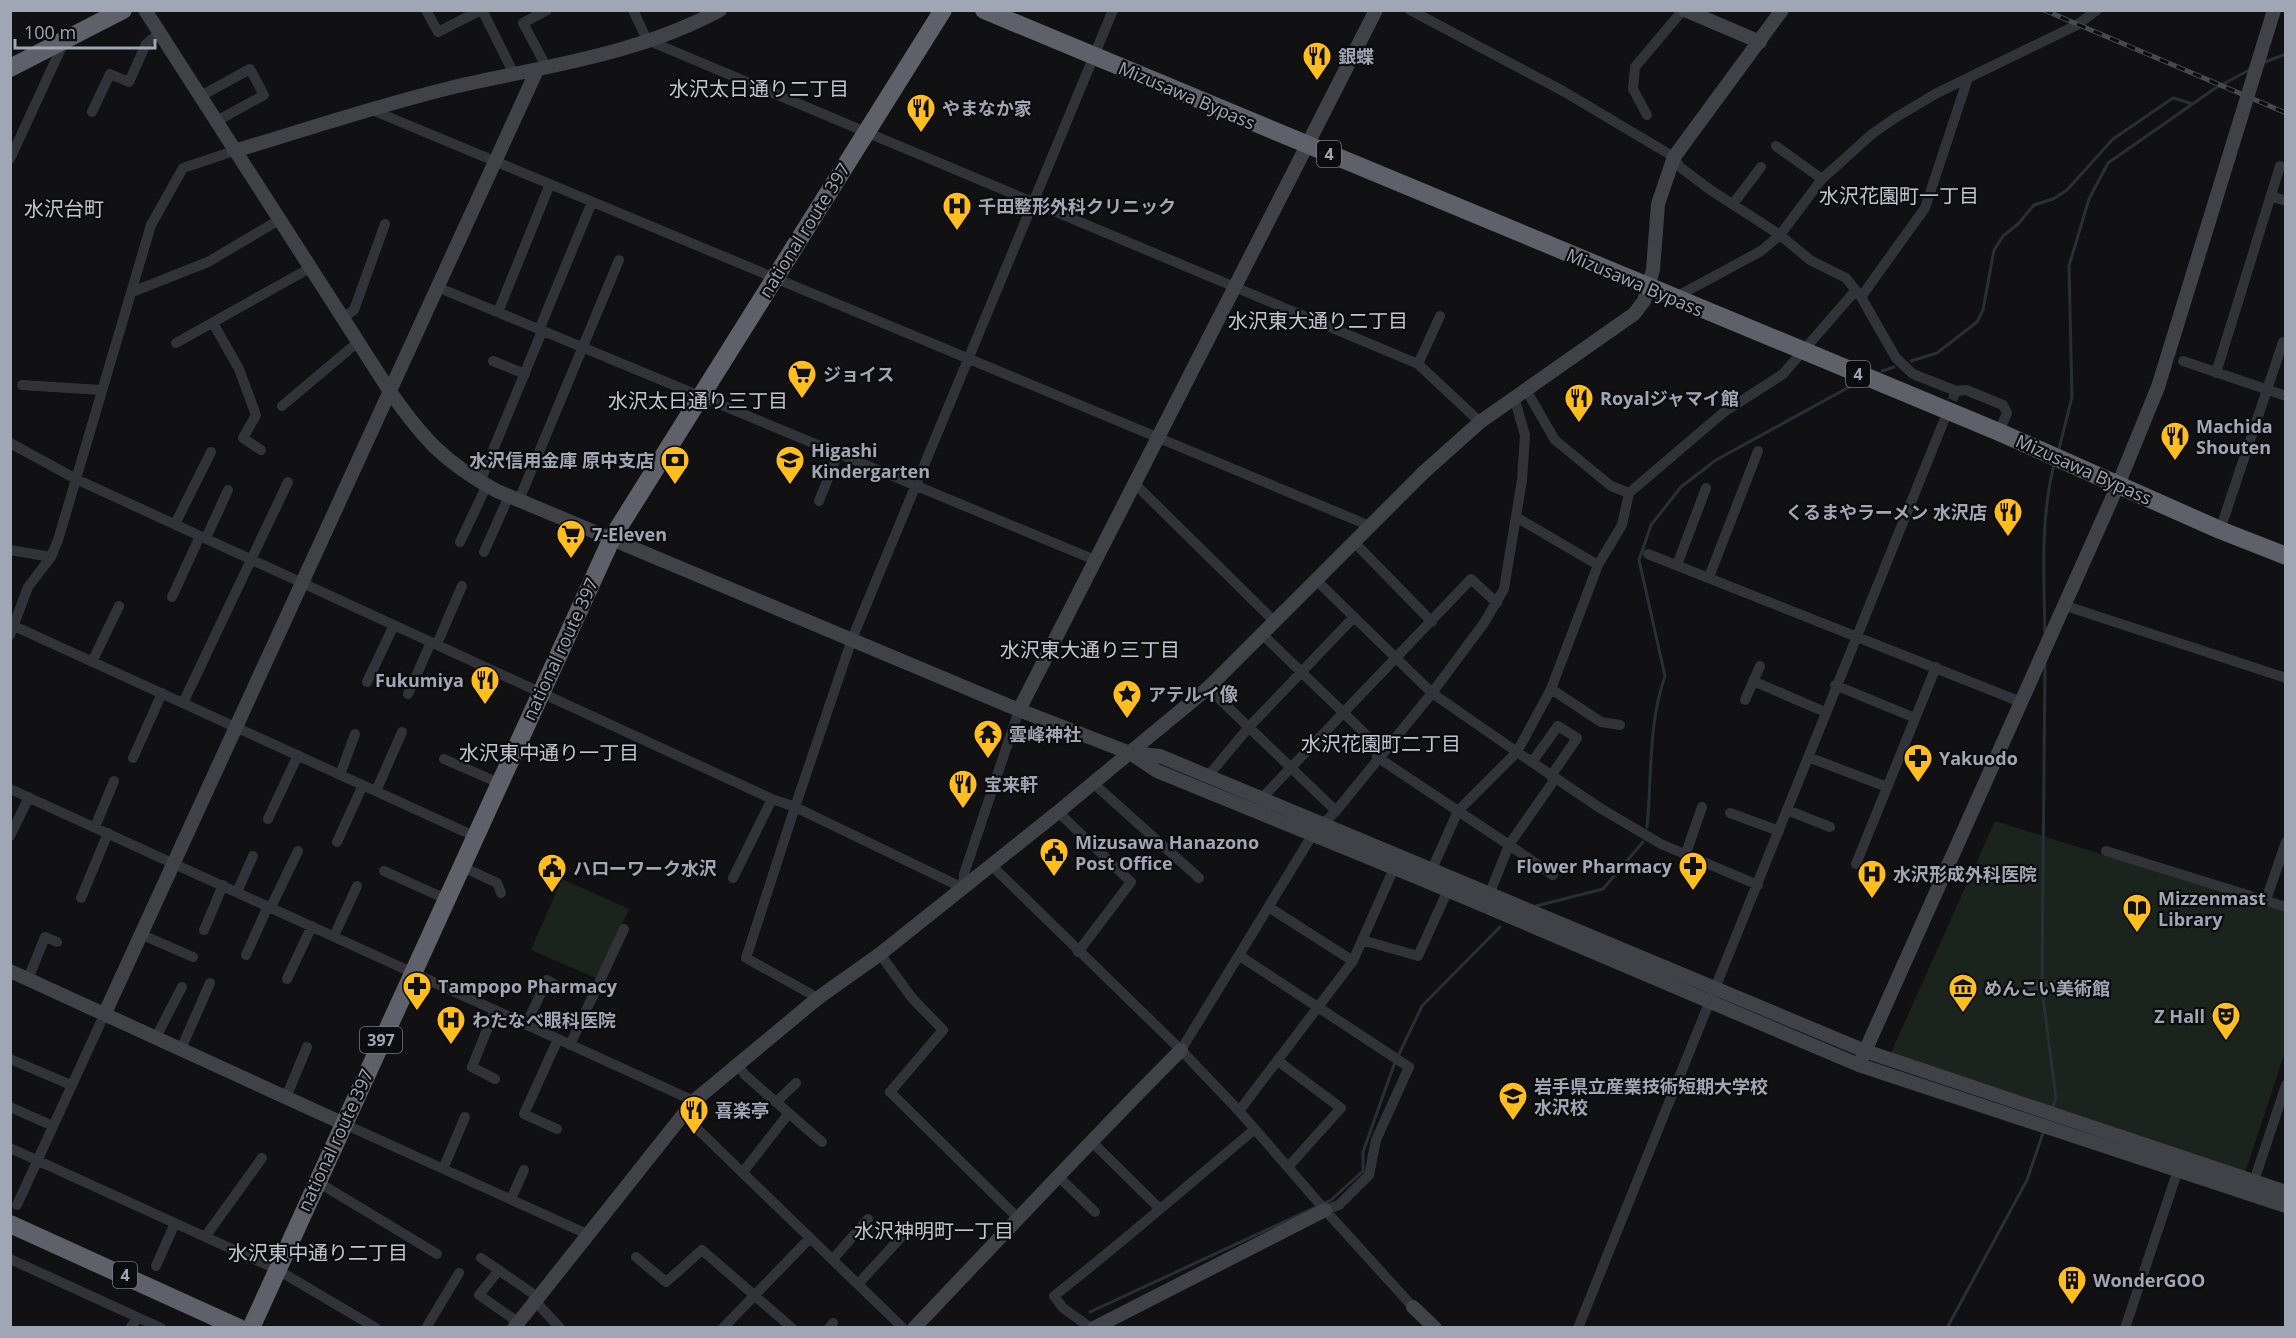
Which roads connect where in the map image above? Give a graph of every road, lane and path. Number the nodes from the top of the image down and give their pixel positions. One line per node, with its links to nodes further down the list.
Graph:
1 (123, 10): 18 (highway)
2 (145, 10): 17 (street)
3 (426, 10): 16 (street)
4 (547, 10): 23 (street)
5 (633, 10): 19 (street)
6 (720, 10): 19 (street)
7 (943, 10): 31 (highway, national route 397 / 397)
8 (984, 10): 21 (highway, Mizusawa Bypass / 4)
9 (1113, 10): 21 (street)
10 (1376, 10): 32 (street)
11 (1410, 10): 35 (street)
12 (1684, 10): 20 (street); 29 (street)
13 (1782, 10): 20 (street)
14 (2097, 10): 25 (street)
15 (2274, 10): 98 (street, bridge)
16 (479, 11): 24 (street)
17 (158, 34): 26 (street); 28 (street)
18 (65, 40): 22 (highway); 36 (street)
19 (647, 40): 23 (street); 31 (street)
20 (1760, 42): 35 (street)
21 (1094, 56): 32 (highway, Mizusawa Bypass / 4); 45 (street)
22 (10, 68)
23 (542, 69): 24 (street); 37 (street)
24 (514, 75): 27 (street)
25 (1968, 78): 40 (street); 57 (street)
26 (199, 97): 30 (street); 30 (street)
27 (372, 110): 34 (street); 37 (street)
28 (92, 112)
29 (1647, 115)
30 (215, 122): 34 (street)
31 (865, 133): 45 (street); 52 (highway, national route 397 / 397)
32 (1307, 145): 54 (street); 55 (highway, Mizusawa Bypass / 4)
33 (1776, 146): 40 (street)
34 (234, 151): 47 (street); 56 (street)
35 (1674, 158): 46 (street); 55 (street)
36 (10, 159)
37 (495, 161): 41 (street); 53 (street)
38 (2279, 166): 42 (street)
39 (1761, 167): 46 (street)
40 (1822, 179): 49 (street)
41 (550, 184): 44 (street); 59 (street)
42 (2271, 196): 43 (street); 73 (street)
43 (2286, 201)
44 (592, 202): 52 (street); 63 (street)
45 (1034, 202): 54 (street); 69 (street)
46 (1733, 204): 49 (street)
47 (279, 220): 51 (street); 56 (street)
48 (385, 224): 61 (street)
49 (1780, 235): 57 (street); 58 (street)
50 (619, 260): 67 (street)
51 (310, 268): 61 (street); 62 (street)
52 (773, 278): 69 (street); 81 (highway, national route 397 / 397)
53 (437, 286): 59 (street); 77 (street)
54 (1236, 286): 72 (street); 87 (street)
55 (1648, 287): 58 (highway, Mizusawa Bypass / 4); 78 (street)
56 (132, 292): 76 (street)
57 (1858, 294): 68 (street); 86 (street)
58 (1674, 298): 68 (highway, Mizusawa Bypass / 4)
59 (498, 312): 63 (street)
60 (1440, 316): 72 (street)
61 (343, 318): 65 (street)
62 (213, 322): 66 (street); 89 (street)
63 (541, 330): 67 (street); 74 (street)
64 (2285, 339): 79 (street)
65 (358, 342): 77 (street); 83 (street)
66 (176, 344)
67 (582, 347): 81 (street); 102 (street)
68 (1802, 351): 86 (highway, Mizusawa Bypass / 4); 101 (street)
69 (969, 358): 87 (street); 97 (street)
70 (2183, 361): 73 (street)
71 (492, 362): 74 (street)
72 (1418, 364): 84 (street)
73 (2217, 373): 79 (street)
74 (525, 374): 95 (street)
75 (22, 385): 76 (street)
76 (101, 390): 93 (street)
77 (389, 390): 95 (street); 123 (street)
78 (1526, 390): 82 (street); 101 (street)
79 (2268, 390): 80 (street); 107 (street)
80 (2286, 396)
81 (699, 397): 92 (street); 109 (highway, national route 397 / 397)
82 (1514, 398): 84 (street); 104 (street)
83 (282, 406)
84 (1480, 422): 106 (street)
85 (1941, 428): 137 (street)
86 (1999, 432): 98 (highway, Mizusawa Bypass / 4)
87 (1158, 437): 96 (street); 106 (street)
88 (10, 443): 93 (street)
89 (261, 450)
90 (1758, 451): 121 (street)
91 (211, 452): 105 (street)
92 (838, 454): 97 (street); 103 (street)
93 (76, 479): 105 (street); 116 (street)
94 (288, 482): 117 (street)
95 (483, 483): 102 (street); 110 (street)
96 (1134, 483): 118 (street); 132 (street)
97 (917, 485): 118 (street); 138 (street)
98 (2118, 485): 107 (highway, Mizusawa Bypass / 4); 129 (street)
99 (1706, 488): 120 (street)
100 (228, 490): 108 (street)
101 (1629, 493): 119 (street)
102 (514, 498): 109 (street); 113 (street)
103 (819, 501)
104 (1516, 517): 119 (street); 128 (street)
105 (175, 524): 108 (street)
106 (1370, 526): 111 (street)
107 (2220, 530): 115 (highway, Mizusawa Bypass / 4)
108 (203, 537): 117 (street); 125 (street)
109 (612, 538): 138 (street); 151 (highway, national route 397 / 397)
110 (460, 542)
111 (1354, 542): 122 (street); 133 (street)
112 (10, 550): 116 (street)
113 (484, 552)
114 (1648, 554): 120 (street)
115 (2286, 556)
116 (51, 557): 127 (street)
117 (252, 558): 123 (street); 157 (street)
118 (1095, 560): 158 (street)
119 (1598, 565): 150 (street)
120 (1677, 565): 121 (street)
121 (1709, 577): 137 (street)
122 (1316, 580): 131 (street); 132 (street)
123 (302, 582): 134 (street); 163 (street)
124 (462, 586): 139 (street)
125 (172, 597)
126 (10, 599): 127 (street)
127 (23, 601): 135 (street)
128 (1497, 603): 133 (street); 153 (street)
129 (2064, 605): 145 (street); 156 (street)
130 (119, 606): 141 (street)
131 (1353, 618): 140 (street); 144 (street)
132 (1275, 622): 136 (street)
133 (1432, 622): 140 (street)
134 (394, 625): 139 (street); 147 (street)
135 (12, 630): 141 (street)
136 (1263, 634): 144 (street); 149 (street)
137 (1855, 634): 143 (street); 148 (street)
138 (852, 639): 158 (street); 189 (street)
139 (434, 643): 151 (street); 154 (street)
140 (1397, 659): 153 (street); 160 (street)
141 (92, 662): 152 (street)
142 (1760, 666): 146 (street)
143 (1936, 667): 156 (street); 161 (street)
144 (1302, 673): 160 (street); 164 (street)
145 (2286, 678)
146 (1753, 681): 155 (street); 159 (street)
147 (367, 682)
148 (1835, 685): 159 (street); 161 (street)
149 (1208, 688): 164 (street); 168 (street)
150 (1551, 689): 162 (street); 167 (street)
151 (541, 692): 180 (highway, national route 397 / 397); 188 (street)
152 (162, 693): 157 (street); 172 (street)
153 (1432, 693): 167 (street); 169 (street)
154 (408, 694)
155 (1745, 700)
156 (2021, 702): 269 (street)
157 (183, 703): 163 (street)
158 (1019, 710): 168 (street); 224 (street)
159 (1825, 712): 171 (street)
160 (1344, 713): 169 (street); 175 (street)
161 (1915, 718): 183 (street)
162 (1620, 725)
163 (235, 727): 170 (street); 211 (street)
164 (1249, 727): 175 (street); 177 (street)
165 (402, 732): 185 (street)
166 (355, 734): 176 (street)
167 (1517, 752): 174 (street); 193 (street)
168 (1130, 753): 177 (street); 181 (street); 199 (street)
169 (1380, 754): 192 (street); 193 (street)
170 (298, 756): 176 (street); 196 (street)
171 (1808, 757): 183 (street); 191 (street)
172 (133, 758)
173 (444, 759): 180 (street)
174 (1532, 762): 178 (street); 178 (street)
175 (1292, 768): 187 (street); 192 (street)
176 (340, 775): 182 (street)
177 (1208, 776): 187 (street)
178 (1553, 777): 206 (street); 210 (street)
179 (114, 781): 197 (street)
180 (499, 783): 203 (highway, national route 397 / 397)
181 (1094, 783): 194 (street); 220 (street)
182 (363, 785): 185 (street); 204 (street)
183 (1887, 787): 212 (street)
184 (10, 789): 186 (street)
185 (376, 791): 203 (street)
186 (28, 797): 197 (street); 202 (street)
187 (1261, 798): 199 (street)
188 (772, 799): 189 (street); 219 (street)
189 (795, 807): 224 (street); 258 (street)
190 (1702, 807): 210 (street)
191 (1787, 810): 198 (street); 200 (street)
192 (1336, 811): 199 (street)
193 (1458, 811): 206 (street); 218 (street)
194 (1058, 812): 213 (street); 242 (street)
195 (1730, 813): 200 (street)
196 (268, 819)
197 (95, 827): 201 (street)
198 (1830, 827)
199 (1318, 830): 215 (street); 218 (street); 234 (street)
200 (1779, 831): 222 (street)
201 (108, 833): 211 (street); 228 (street)
202 (10, 836)
203 (474, 836): 214 (highway, national route 397 / 397)
204 (337, 842)
205 (2286, 842): 231 (street)
206 (1509, 846): 217 (street); 230 (street)
207 (298, 851): 232 (street)
208 (2106, 851): 231 (street)
209 (253, 856): 226 (street)
210 (1685, 856): 222 (street)
211 (173, 862): 221 (street); 238 (street)
212 (1856, 864)
213 (991, 865): 224 (street); 242 (street)
214 (461, 866): 227 (street); 229 (highway, national route 397 / 397)
215 (1394, 868): 218 (street); 240 (street)
216 (384, 871): 229 (street)
217 (1553, 875)
218 (1429, 876): 225 (street); 230 (street)
219 (733, 878)
220 (1199, 878)
221 (223, 885): 226 (street); 237 (street)
222 (1758, 885): 257 (street)
223 (357, 886): 239 (street)
224 (963, 888): 243 (street)
225 (1448, 890): 230 (street); 240 (street)
226 (237, 892): 232 (street)
227 (501, 893)
228 (81, 898)
229 (446, 899): 249 (highway, national route 397 / 397)
230 (1487, 900): 257 (street)
231 (2266, 900): 233 (street)
232 (270, 907): 235 (street); 244 (street)
233 (2286, 907)
234 (1270, 908): 245 (street); 247 (street)
235 (312, 926): 239 (street); 251 (street)
236 (624, 929): 265 (street)
237 (204, 930)
238 (140, 934): 246 (street); 261 (street)
239 (334, 936): 249 (street)
240 (1362, 940): 247 (street)
241 (57, 942): 250 (street)
242 (1078, 952): 268 (street)
243 (880, 954): 258 (street); 313 (street)
244 (246, 955)
245 (1240, 956): 259 (street); 268 (street)
246 (193, 957)
247 (1353, 961): 259 (street)
248 (10, 971): 250 (street)
249 (412, 972): 260 (street); 287 (highway, national route 397 / 397)
250 (28, 979): 261 (street)
251 (287, 979)
252 (210, 983): 267 (street)
253 (556, 985): 262 (street)
254 (2051, 985): 255 (street)
255 (2032, 986)
256 (182, 987): 263 (street)
257 (1713, 995): 269 (street); 273 (street); 348 (street)
258 (818, 999): 272 (street)
259 (1319, 1008): 271 (street); 310 (street)
260 (495, 1010): 262 (street); 274 (street)
261 (105, 1014): 263 (street); 276 (street)
262 (526, 1025): 264 (street)
263 (156, 1037): 267 (street)
264 (558, 1039): 265 (street); 290 (street)
265 (570, 1045): 279 (street)
266 (308, 1047): 278 (street)
267 (181, 1049): 278 (street)
268 (1181, 1050): 282 (street); 292 (street)
269 (1865, 1051): 273 (street); 285 (street)
270 (10, 1059): 276 (street)
271 (1278, 1061): 282 (street); 297 (street)
272 (738, 1065): 279 (street); 280 (street)
273 (1859, 1065): 285 (street)
274 (495, 1079)
275 (796, 1083): 280 (street)
276 (71, 1085): 289 (street)
277 (2286, 1085): 304 (street)
278 (286, 1097): 287 (street)
279 (694, 1101): 284 (street)
280 (776, 1102): 283 (street)
281 (10, 1107): 289 (street)
282 (1239, 1111): 291 (street)
283 (789, 1113): 293 (street); 301 (street)
284 (683, 1115): 301 (street); 317 (street)
285 (2038, 1117): 288 (street)
286 (465, 1118): 298 (street)
287 (342, 1123): 298 (street); 303 (highway, national route 397 / 397)
288 (2060, 1124): 300 (street); 304 (street)
289 (53, 1126): 296 (street)
290 (557, 1129)
291 (1255, 1129): 297 (street); 309 (street)
292 (1091, 1140): 302 (street); 309 (street)
293 (822, 1142)
294 (10, 1148): 296 (street)
295 (262, 1158): 318 (street)
296 (37, 1160): 307 (street); 314 (street)
297 (1288, 1167): 310 (street)
298 (443, 1169): 306 (street)
299 (524, 1170): 306 (street)
300 (2178, 1170): 304 (street); 349 (street)
301 (742, 1172): 319 (street)
302 (1057, 1175): 311 (street); 313 (street)
303 (316, 1181): 320 (street); 326 (highway, national route 397 / 397)
304 (2252, 1188): 305 (street); 308 (street)
305 (2286, 1192)
306 (511, 1199): 317 (street)
307 (17, 1205)
308 (2286, 1206)
309 (1159, 1208): 346 (street)
310 (1325, 1210): 332 (street); 346 (street)
311 (1095, 1212)
312 (868, 1219): 323 (street)
313 (1019, 1219): 345 (street)
314 (175, 1223): 318 (street); 325 (street)
315 (10, 1224): 337 (highway, 4)
316 (905, 1233): 329 (street)
317 (587, 1234): 331 (street)
318 (205, 1237): 326 (street)
319 (810, 1238): 323 (street); 330 (street)
320 (437, 1254)
321 (636, 1257): 330 (street)
322 (481, 1258): 327 (street)
323 (833, 1259): 329 (street)
324 (10, 1260): 333 (street)
325 (156, 1266)
326 (276, 1269): 338 (highway, national route 397 / 397); 339 (street)
327 (499, 1270): 331 (street); 334 (street)
328 (459, 1273): 340 (street)
329 (858, 1284): 344 (street)
330 (755, 1294): 342 (street); 343 (street)
331 (535, 1301): 334 (street); 341 (street)
332 (1413, 1307): 347 (street)
333 (138, 1318): 335 (street); 336 (street)
334 (516, 1325)
335 (130, 1328)
336 (161, 1328)
337 (239, 1328)
338 (250, 1328)
339 (376, 1328)
340 (426, 1328)
341 (560, 1328)
342 (723, 1328)
343 (792, 1328)
344 (903, 1328)
345 (914, 1328)
346 (1093, 1328)
347 (1435, 1328)
348 (1578, 1328)
349 (2125, 1328)

